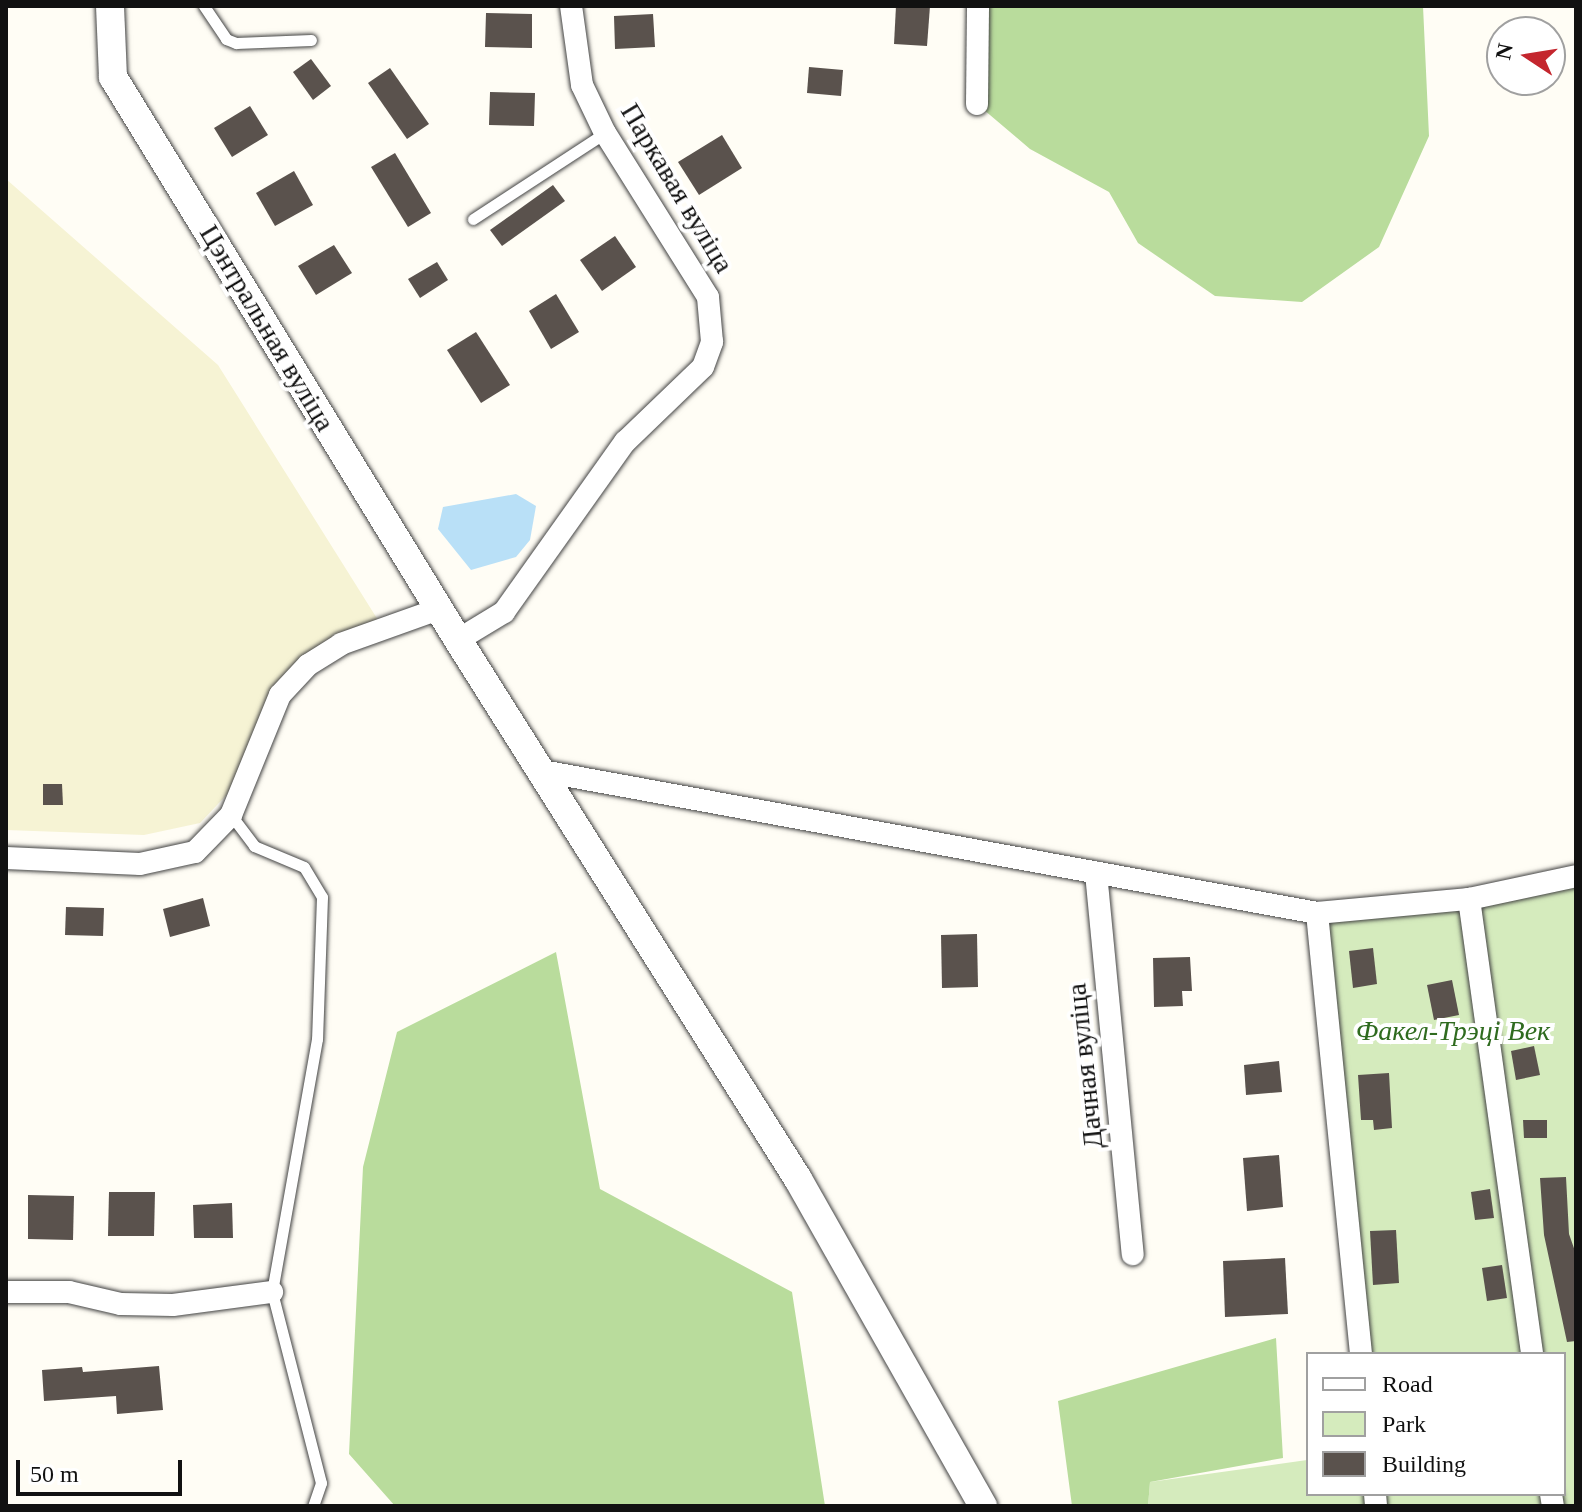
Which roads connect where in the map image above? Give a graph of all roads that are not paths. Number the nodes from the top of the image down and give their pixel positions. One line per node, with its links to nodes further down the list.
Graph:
1 (110, 6): 9 (street, Цэнтральная вуліца)
2 (204, 6): 5 (lane)
3 (571, 6): 7 (street, Паркавая вуліца)
4 (978, 6): 6 (street)
5 (311, 40)
6 (977, 104)
7 (605, 133): 8 (lane); 10 (street, Паркавая вуліца)
8 (473, 219)
9 (439, 609): 10 (street, Цэнтральная вуліца); 12 (street)
10 (458, 640): 11 (street, Цэнтральная вуліца)
11 (542, 771): 14 (street); 24 (street, Цэнтральная вуліца)
12 (231, 815): 13 (street); 20 (lane)
13 (6, 858)
14 (1096, 873): 17 (street); 18 (street, Дачная вуліца)
15 (1576, 876): 16 (street)
16 (1469, 899): 17 (street); 22 (street)
17 (1317, 913): 21 (street)
18 (1133, 1254)
19 (6, 1292): 20 (street)
20 (272, 1292): 23 (lane)
21 (1361, 1352)
22 (1532, 1352)
23 (313, 1506)
24 (983, 1506)

